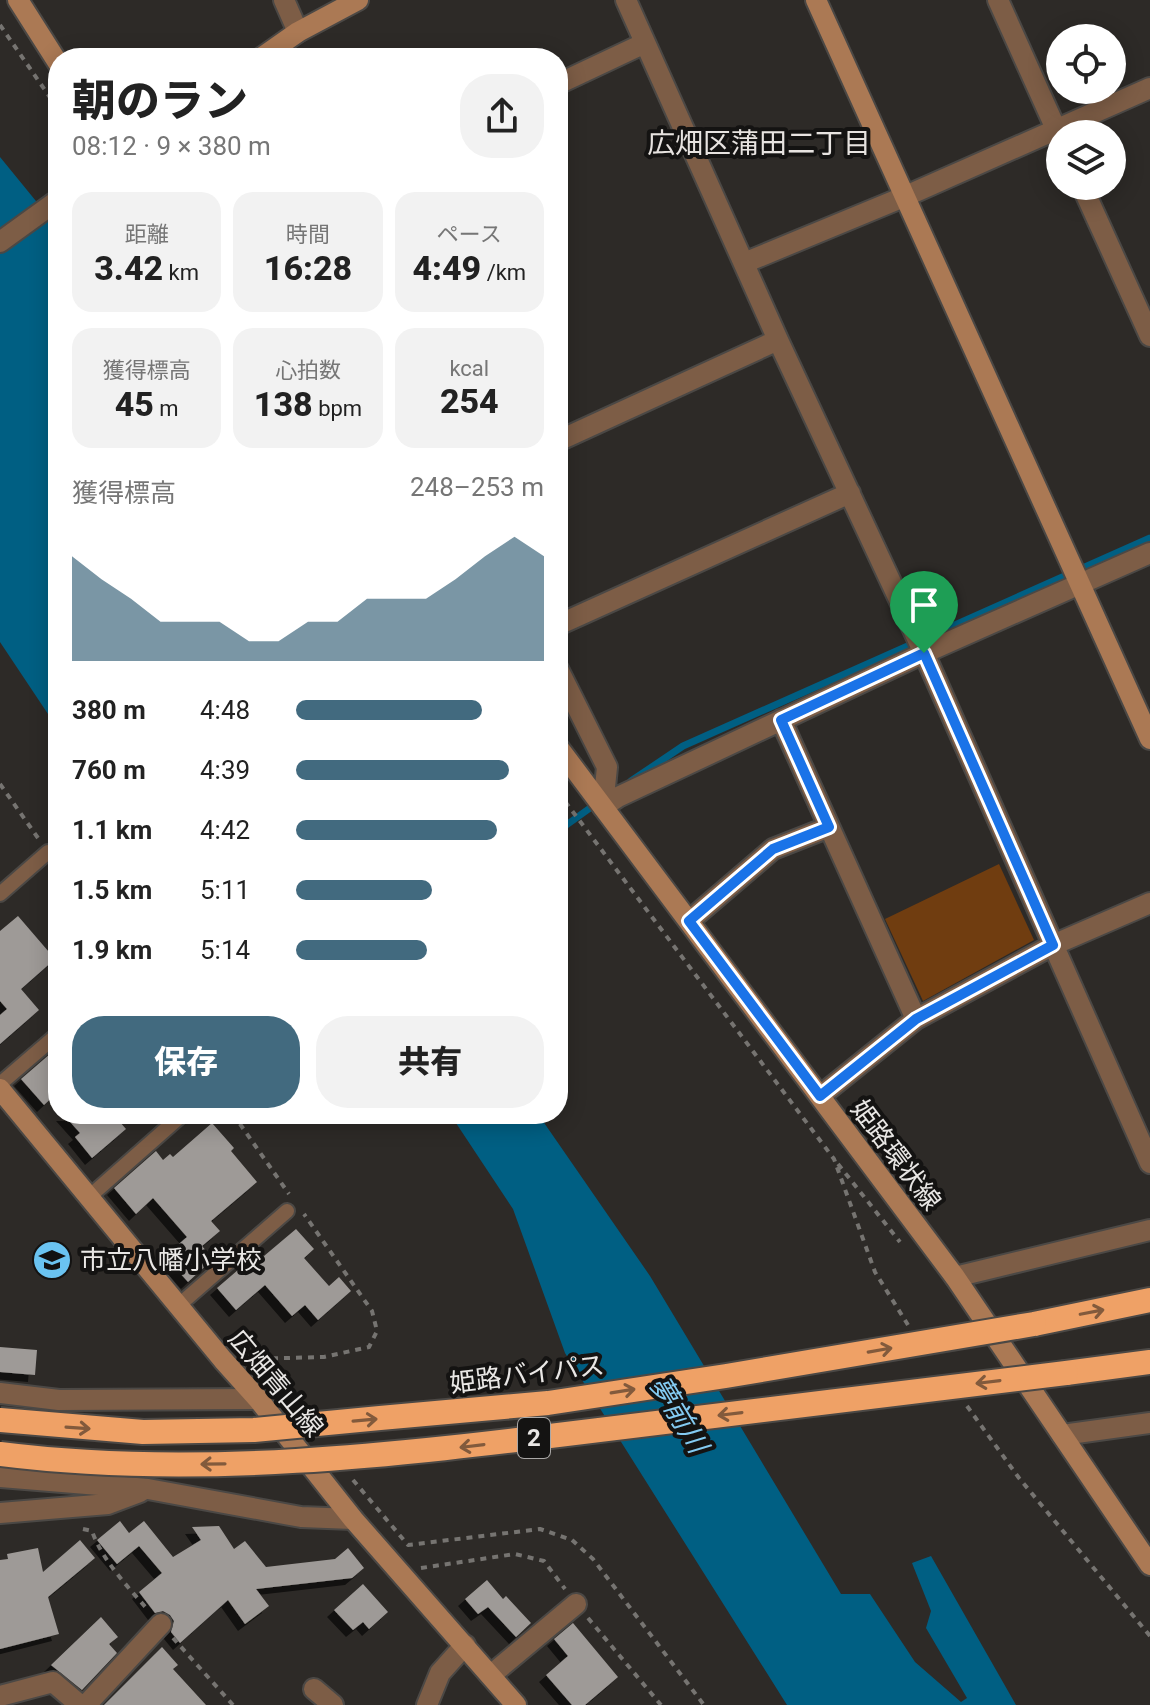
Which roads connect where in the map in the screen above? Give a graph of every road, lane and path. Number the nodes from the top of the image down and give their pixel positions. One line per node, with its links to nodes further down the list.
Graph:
1 (18, 0): 10 (main road)
2 (284, 0): 8 (street)
3 (358, 0): 8 (main road)
4 (626, 0): 9 (street)
5 (816, 0): 18 (main road)
6 (998, 0): 15 (street)
7 (0, 25): 14 (path)
8 (298, 32): 11 (main road)
9 (645, 43): 12 (street); 22 (street)
10 (48, 48)
11 (275, 48)
12 (568, 79)
13 (1150, 88): 16 (street)
14 (48, 95)
15 (1052, 120)
16 (1086, 120)
17 (1046, 139): 18 (street)
18 (906, 196): 22 (street); 28 (main road)
19 (1088, 200): 23 (street)
20 (48, 207): 21 (street)
21 (0, 242)
22 (744, 263): 24 (street)
23 (1150, 336)
24 (778, 340): 25 (street); 26 (street)
25 (568, 436)
26 (850, 493): 29 (street); 30 (street)
27 (1150, 553): 28 (street)
28 (1081, 585): 30 (street); 33 (main road)
29 (568, 620)
30 (924, 653): 32 (street); 43 (street)
31 (568, 689): 37 (street)
32 (781, 720): 37 (street); 38 (street)
33 (1150, 739)
34 (568, 760): 37 (main road, 姫路環状線)
35 (0, 784): 39 (path)
36 (568, 805): 57 (path)
37 (603, 807): 42 (main road, 姫路環状線)
38 (829, 827): 42 (street); 44 (street)
39 (48, 852): 40 (lane)
40 (0, 894)
41 (1150, 903): 43 (street)
42 (689, 921): 47 (main road, 姫路環状線)
43 (1053, 945): 44 (street); 50 (street)
44 (916, 1019): 47 (street)
45 (48, 1043): 46 (lane)
46 (0, 1086): 51 (main road, 広畑青山線)
47 (820, 1096): 54 (main road, 姫路環状線)
48 (172, 1124): 51 (lane)
49 (240, 1124): 52 (path)
50 (1150, 1163)
51 (89, 1197): 56 (main road, 広畑青山線)
52 (295, 1208): 56 (lane); 58 (path)
53 (1150, 1230): 54 (street)
54 (955, 1277): 67 (main road, 姫路環状線)
55 (1150, 1300): 65 (highway, 姫路バイパス / 2, one-way to 55, bridge)
56 (178, 1306): 59 (main road, 広畑青山線)
57 (908, 1325)
58 (270, 1357): 59 (path); 62 (path)
59 (223, 1360): 63 (main road, 広畑青山線)
60 (1150, 1362): 68 (highway, 2, one-way to 68, bridge)
61 (0, 1393): 63 (street)
62 (280, 1393)
63 (258, 1399): 74 (main road, 広畑青山線)
64 (964, 1401): 79 (path)
65 (0, 1420)
66 (1150, 1423): 67 (street)
67 (1062, 1435): 75 (main road, 姫路環状線)
68 (0, 1454)
69 (349, 1475): 90 (path)
70 (0, 1477): 71 (street)
71 (148, 1489): 72 (street); 74 (street)
72 (70, 1507): 73 (street); 78 (path)
73 (0, 1513)
74 (353, 1519): 76 (main road, 広畑青山線)
75 (1150, 1565)
76 (400, 1571): 77 (path); 80 (main road, 広畑青山線)
77 (576, 1604): 81 (street); 89 (path)
78 (161, 1624): 84 (street); 85 (path)
79 (1150, 1636)
80 (465, 1645): 81 (main road, 広畑青山線); 87 (street)
81 (491, 1675): 88 (main road, 広畑青山線)
82 (314, 1689): 86 (street)
83 (0, 1696): 84 (street)
84 (83, 1705)
85 (233, 1705)
86 (333, 1705)
87 (427, 1705)
88 (516, 1705)
89 (661, 1705)
90 (704, 1705)

